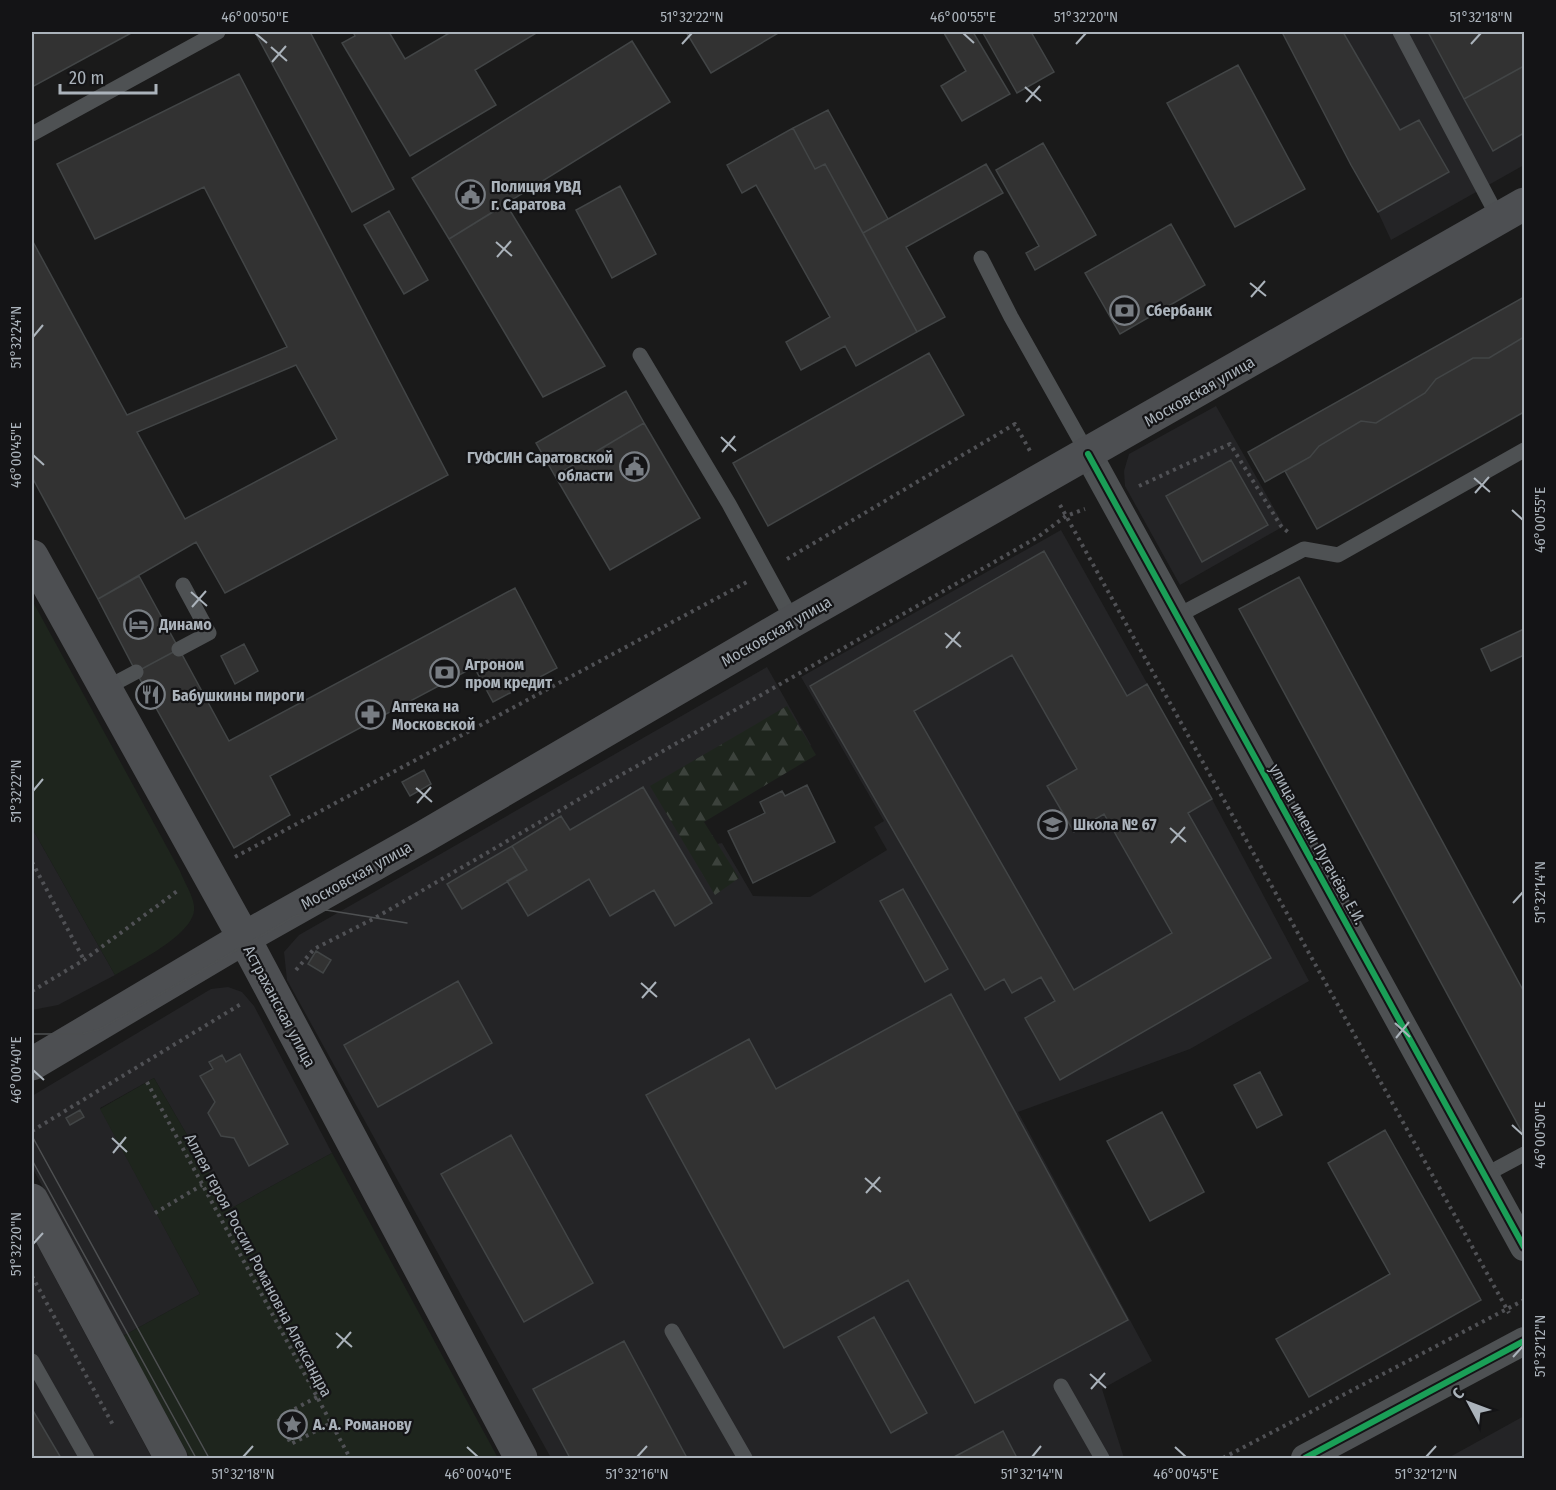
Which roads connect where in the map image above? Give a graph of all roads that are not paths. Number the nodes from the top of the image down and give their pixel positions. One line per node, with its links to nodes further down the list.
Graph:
1 (218, 32): 3 (lane)
2 (1400, 32): 4 (lane)
3 (32, 134)
4 (1511, 212): 8 (main road, Московская улица)
5 (981, 258): 8 (lane)
6 (640, 355): 12 (lane)
7 (1524, 450): 11 (lane)
8 (1088, 454): 11 (street, улица имени Пугачёва Е.И.); 12 (main road, Московская улица)
9 (32, 556): 15 (main road, Астраханская улица)
10 (183, 585): 13 (lane)
11 (1177, 616): 19 (street, улица имени Пугачёва Е.И.)
12 (793, 621): 16 (main road, Московская улица)
13 (179, 649)
14 (136, 672): 15 (lane)
15 (104, 689): 16 (main road, Астраханская улица)
16 (244, 938): 17 (main road, Московская улица); 28 (main road, Астраханская улица)
17 (32, 1064)
18 (1524, 1154): 19 (lane)
19 (1485, 1175): 21 (street, улица имени Пугачёва Е.И.)
20 (32, 1200): 27 (main road)
21 (1524, 1247)
22 (1519, 1330): 31 (street)
23 (672, 1331): 29 (lane)
24 (32, 1361): 26 (lane)
25 (1061, 1386): 30 (lane)
26 (87, 1458)
27 (171, 1458)
28 (521, 1458)
29 (745, 1458)
30 (1102, 1458)
31 (1305, 1458)

